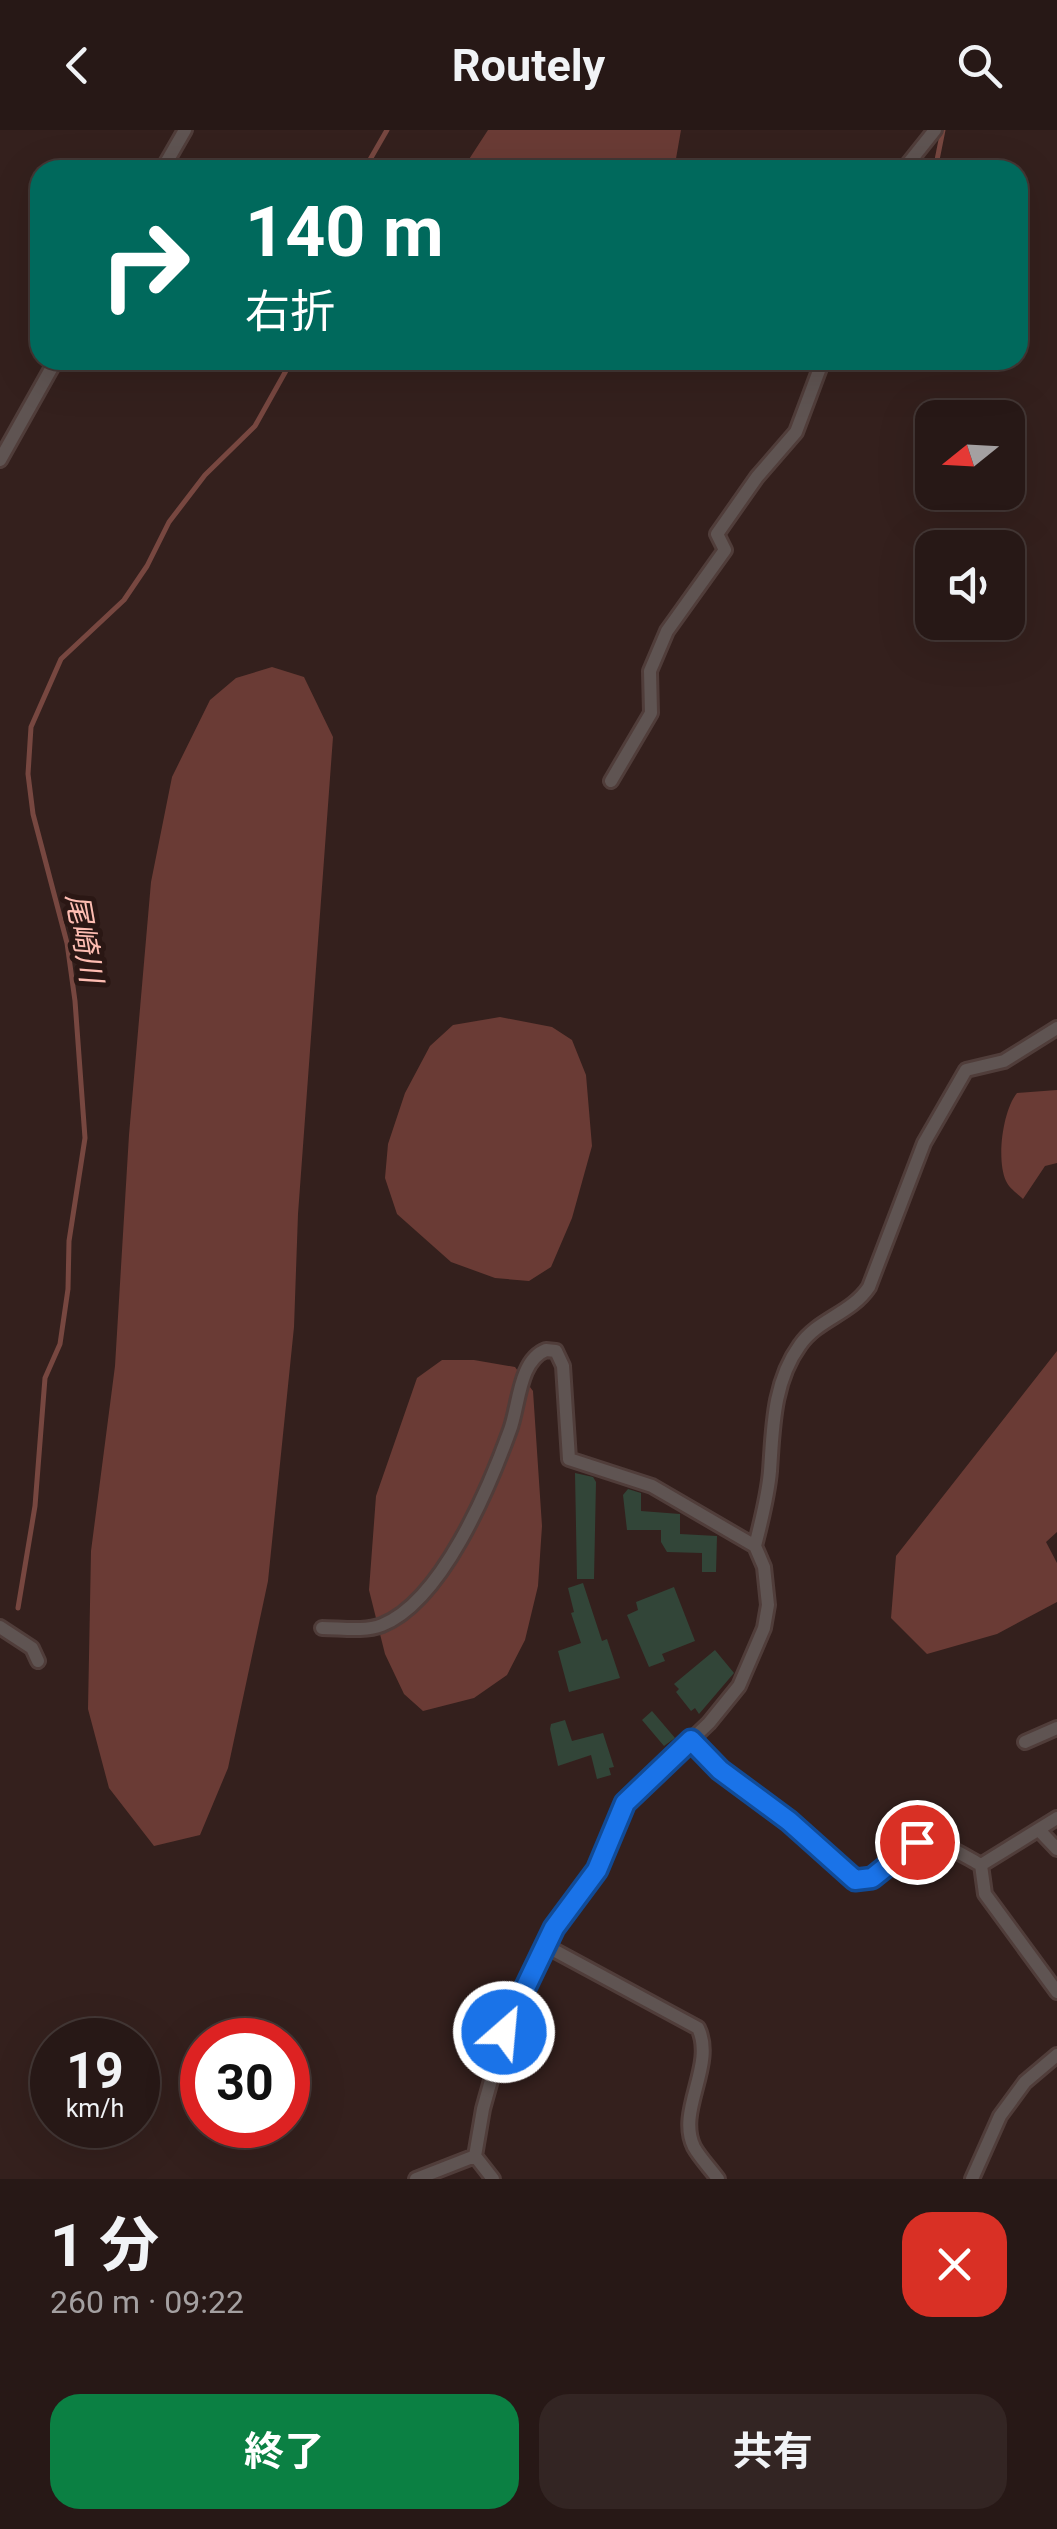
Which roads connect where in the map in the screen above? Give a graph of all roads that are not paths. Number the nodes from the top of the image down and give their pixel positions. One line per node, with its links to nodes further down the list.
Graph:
1 (185, 130): 3 (street)
2 (935, 130): 4 (street)
3 (168, 160)
4 (911, 160)
5 (50, 370): 7 (street)
6 (819, 370): 8 (street)
7 (0, 460)
8 (611, 781)
9 (1057, 1028): 10 (street)
10 (755, 1546): 12 (street); 15 (street)
11 (0, 1627): 13 (street)
12 (322, 1628)
13 (38, 1661)
14 (1057, 1728): 16 (street)
15 (691, 1740): 20 (street); 21 (street)
16 (1025, 1742)
17 (1057, 1818): 18 (street)
18 (1040, 1830): 19 (street); 20 (street)
19 (1057, 1849)
20 (981, 1865): 22 (street)
21 (548, 1947): 24 (street); 27 (street)
22 (1057, 1992)
23 (1057, 2056): 28 (street)
24 (475, 2156): 25 (street); 26 (street)
25 (416, 2179)
26 (492, 2179)
27 (718, 2179)
28 (972, 2179)

